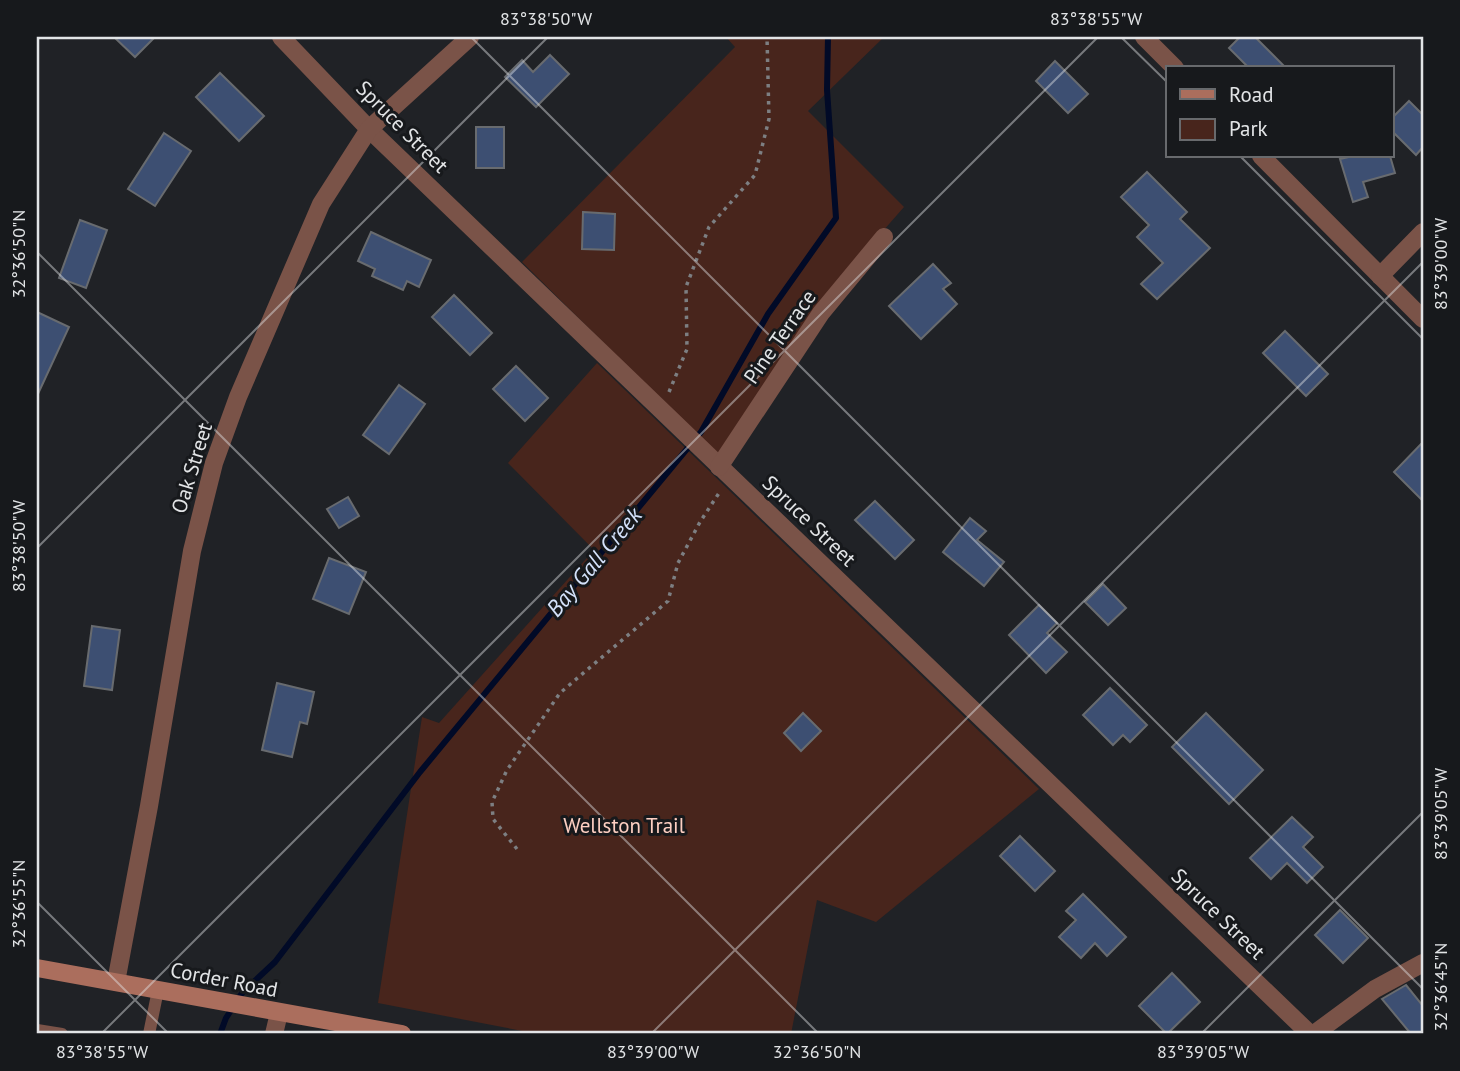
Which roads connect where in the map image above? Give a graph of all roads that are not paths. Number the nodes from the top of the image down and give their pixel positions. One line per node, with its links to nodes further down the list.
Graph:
1 (281, 37): 5 (street, Spruce Street)
2 (470, 37): 5 (street, Oak Street)
3 (1144, 37): 4 (street)
4 (1173, 66)
5 (369, 129): 11 (street, Spruce Street); 14 (street, Oak Street)
6 (1263, 158): 9 (street)
7 (1423, 232): 9 (street)
8 (884, 237): 11 (street, Pine Terrace)
9 (1380, 276): 10 (street)
10 (1423, 319)
11 (720, 467): 22 (street, Spruce Street)
12 (1423, 964): 22 (street)
13 (37, 968): 14 (street, Corder Road)
14 (116, 982): 15 (street, Corder Road)
15 (158, 990): 16 (street, Corder Road); 19 (lane)
16 (279, 1013): 20 (street); 21 (street, Corder Road)
17 (37, 1030): 18 (lane)
18 (62, 1034)
19 (149, 1034)
20 (274, 1034)
21 (402, 1034)
22 (1312, 1034)

